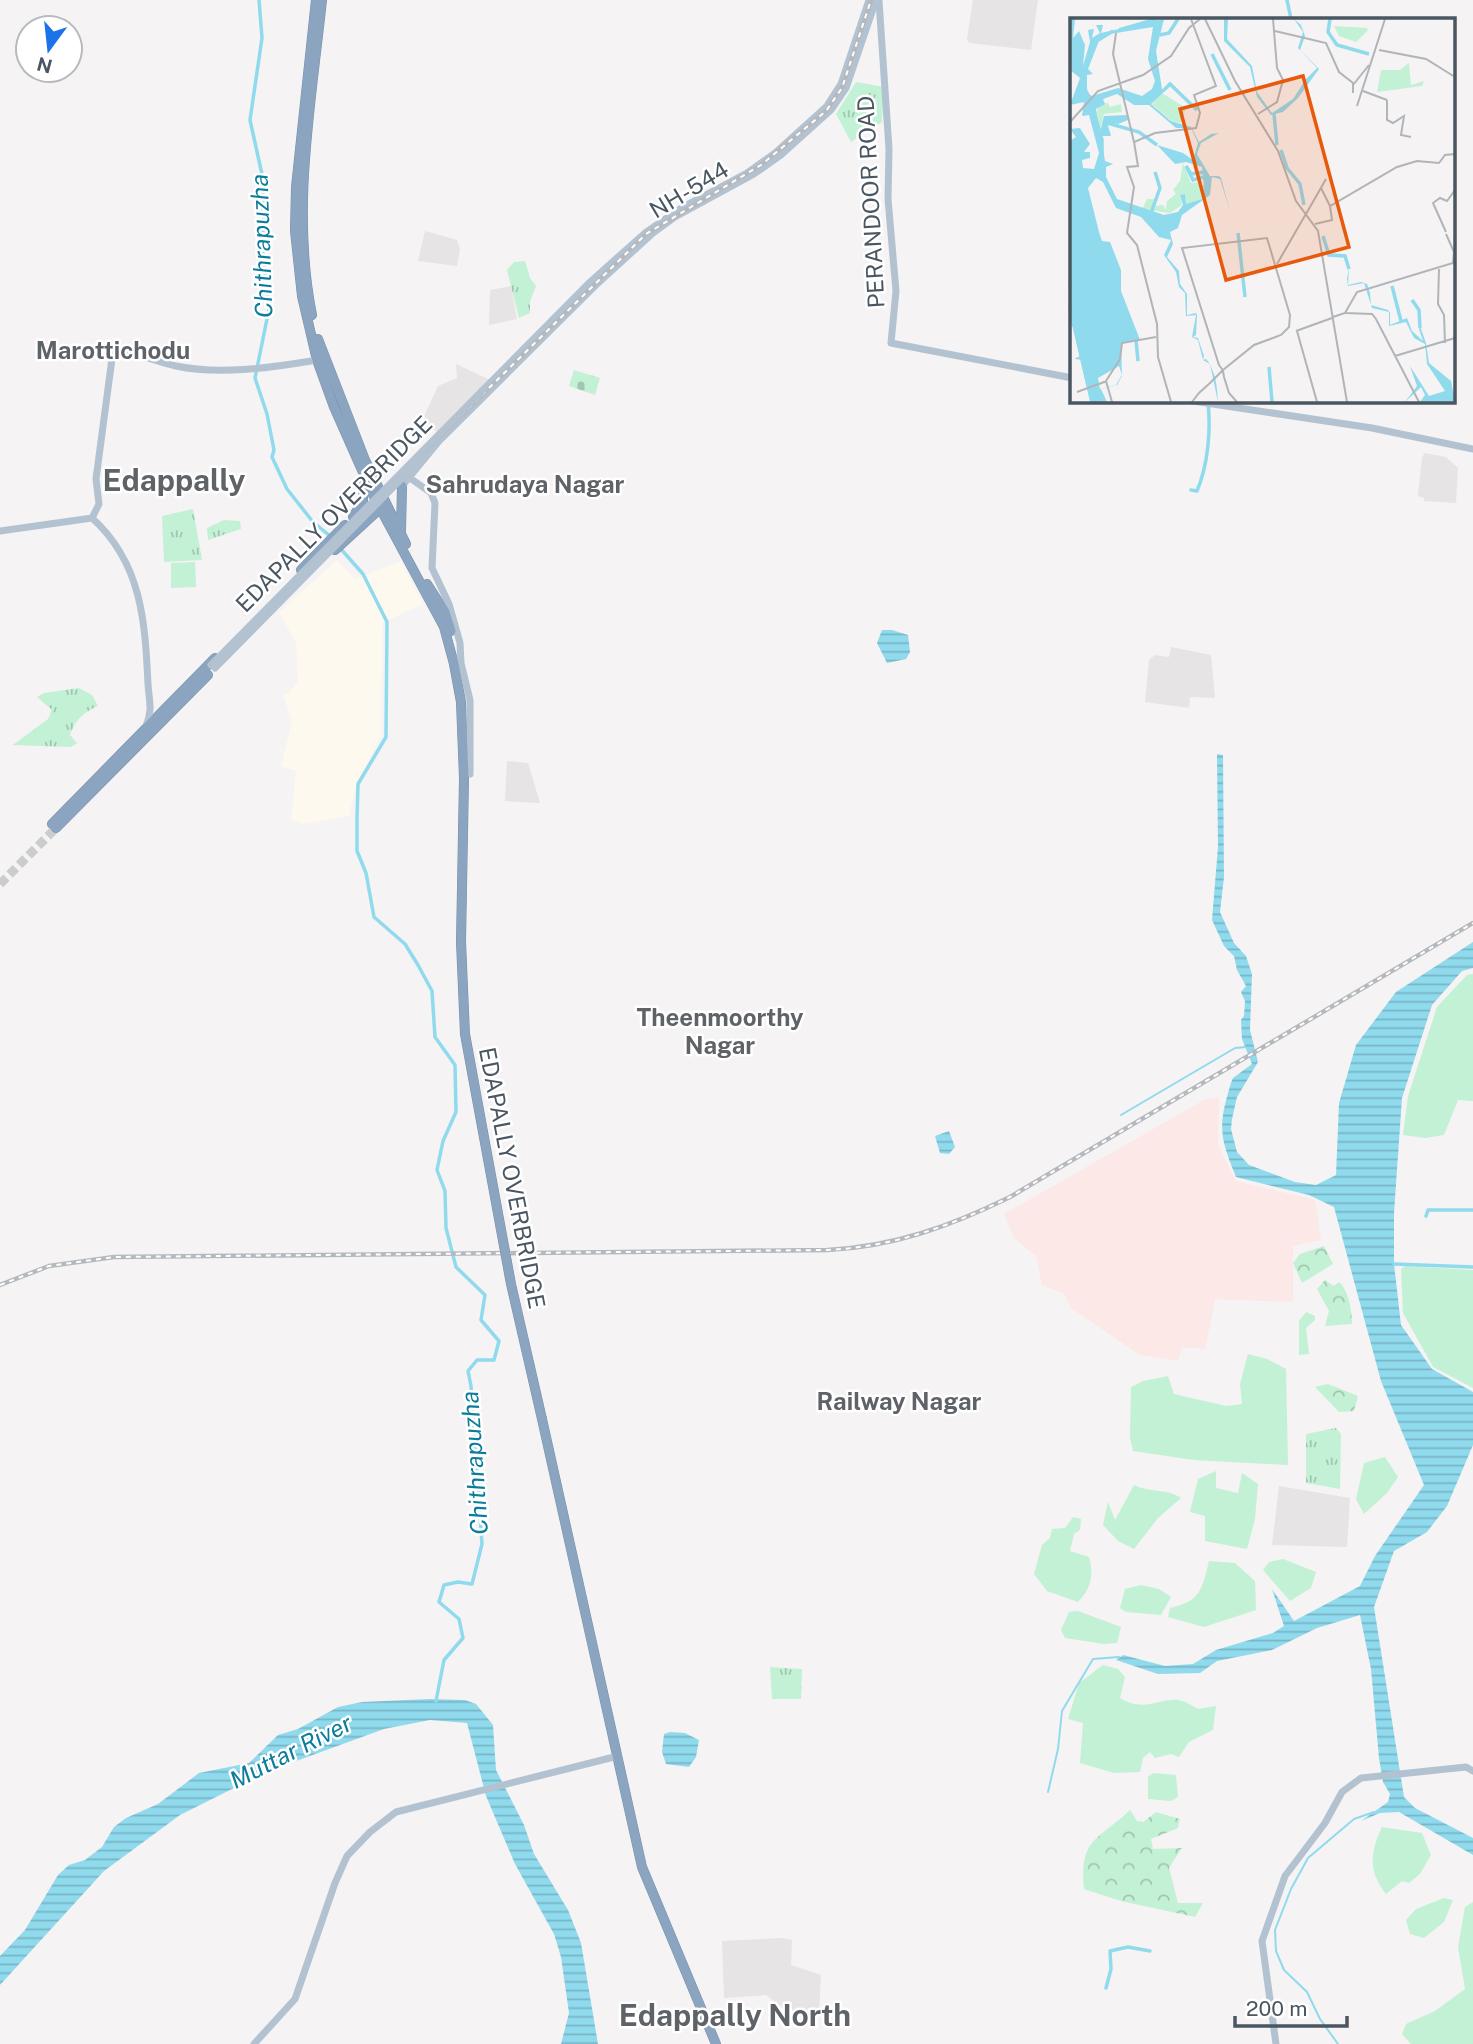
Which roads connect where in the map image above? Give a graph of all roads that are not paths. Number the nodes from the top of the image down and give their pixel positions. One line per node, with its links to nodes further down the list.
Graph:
1 (316, 0): 5 (highway)
2 (322, 0): 5 (highway)
3 (869, 0): 6 (main road, NH-544)
4 (878, 0): 6 (main road, NH-544); 9 (main road, PERANDOOR ROAD)
5 (304, 137): 13 (highway); 16 (highway)
6 (724, 188): 7 (main road, NH-544); 7 (main road, NH-544)
7 (557, 319): 10 (main road, NH-544)
8 (312, 361): 19 (main road)
9 (1070, 377)
10 (486, 391): 14 (main road); 16 (main road); 24 (main road, EDAPALLY OVERBRIDGE, bridge)
11 (1202, 402): 12 (main road)
12 (1473, 449)
13 (362, 468): 16 (highway); 18 (highway)
14 (410, 478): 15 (main road); 23 (main road)
15 (402, 486): 22 (highway)
16 (380, 489): 17 (highway); 18 (highway)
17 (384, 504): 20 (highway); 22 (highway)
18 (353, 517): 24 (highway, bridge)
19 (92, 518): 21 (main road); 25 (main road)
20 (368, 519): 22 (highway); 24 (highway, bridge)
21 (0, 531)
22 (398, 535): 23 (highway); 28 (highway)
23 (460, 664): 28 (highway)
24 (213, 667): 26 (highway); 27 (highway)
25 (152, 700): 26 (main road); 27 (main road)
26 (168, 705): 27 (highway)
27 (140, 734)
28 (467, 773): 29 (highway, EDAPALLY OVERBRIDGE, bridge)
29 (618, 1756): 31 (main road); 32 (highway, EDAPALLY OVERBRIDGE)
30 (1473, 1771): 33 (main road)
31 (254, 2044)
32 (716, 2044)
33 (1276, 2044)

